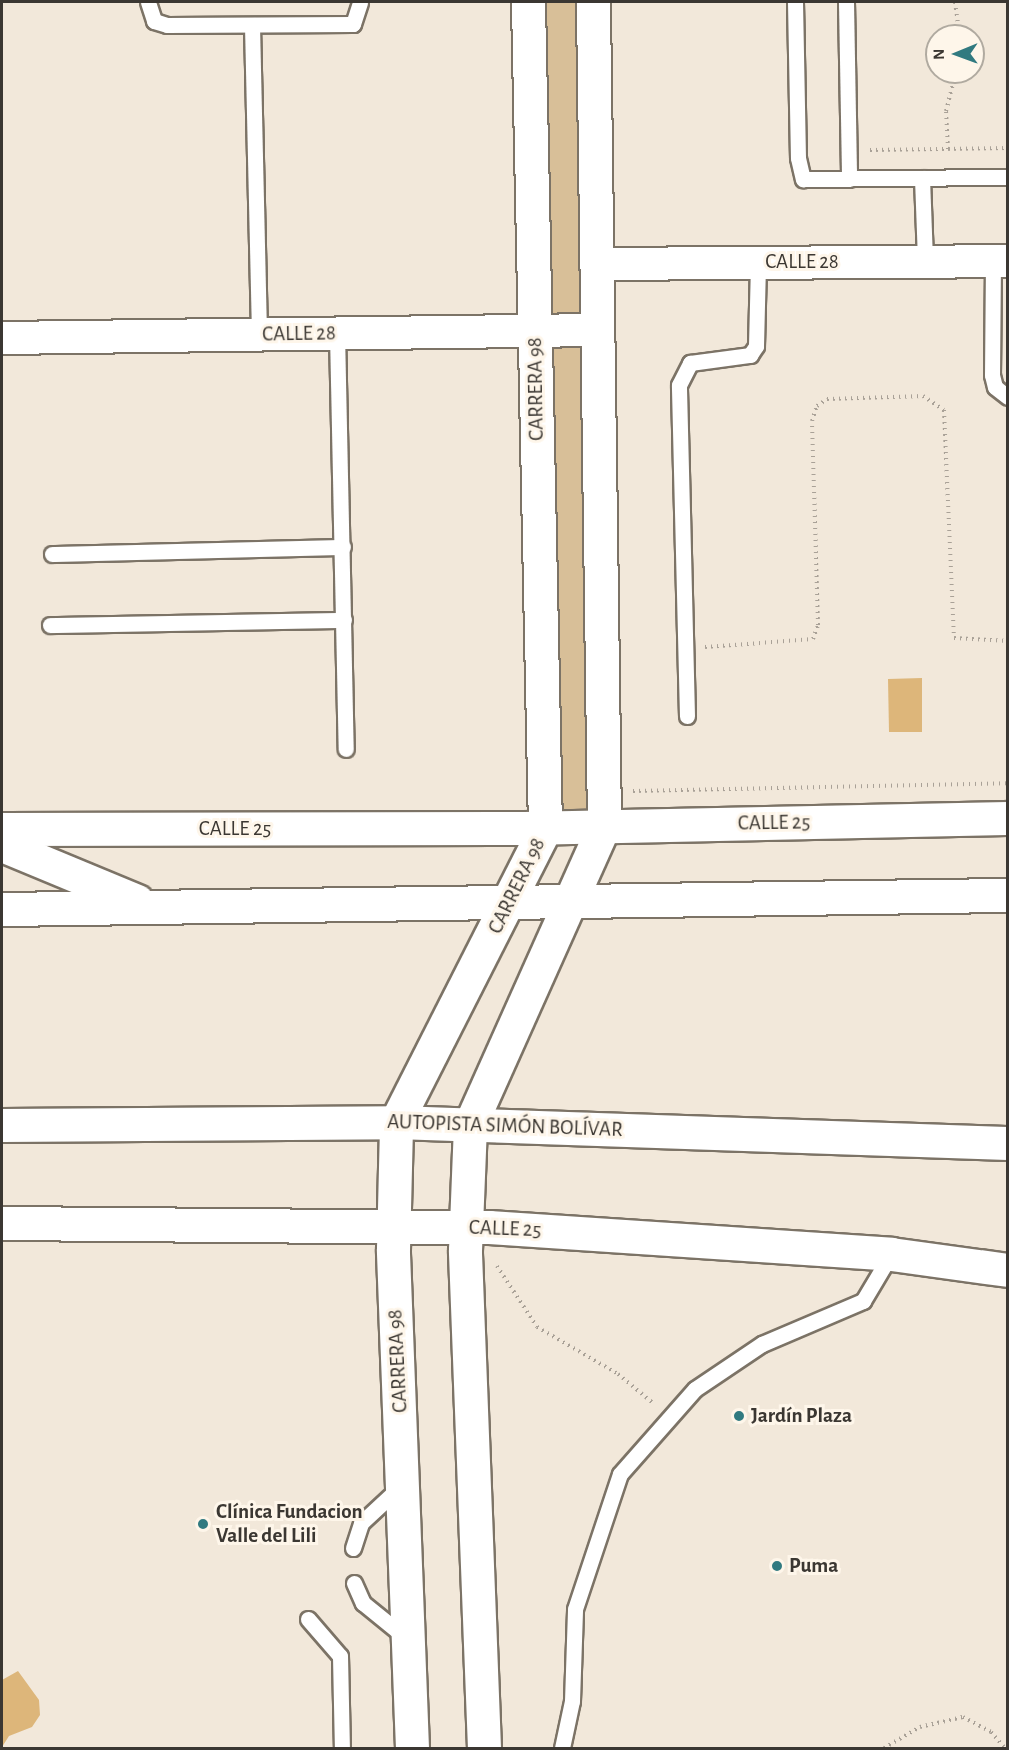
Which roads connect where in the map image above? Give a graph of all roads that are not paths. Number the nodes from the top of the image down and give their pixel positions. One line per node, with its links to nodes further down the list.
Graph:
1 (148, 2): 7 (lane)
2 (360, 2): 7 (lane)
3 (528, 2): 16 (main road, CARRERA 98)
4 (593, 2): 14 (main road)
5 (795, 2): 10 (lane)
6 (846, 2): 10 (lane)
7 (252, 25): 18 (lane)
8 (1008, 177): 9 (lane)
9 (922, 178): 10 (lane); 11 (lane)
10 (849, 179)
11 (925, 261): 12 (street, CALLE 28); 13 (street, CALLE 28)
12 (1000, 261): 20 (lane)
13 (758, 262): 14 (street, CALLE 28); 25 (lane)
14 (597, 264): 15 (main road)
15 (597, 330): 16 (street, CALLE 28); 28 (main road)
16 (534, 331): 17 (street, CALLE 28); 29 (main road, CARRERA 98)
17 (337, 333): 18 (street, CALLE 28); 21 (lane)
18 (259, 334): 19 (street, CALLE 28)
19 (2, 338)
20 (1008, 397)
21 (343, 547): 22 (lane); 23 (lane)
22 (52, 554)
23 (344, 620): 24 (lane); 26 (lane)
24 (50, 625)
25 (687, 716)
26 (346, 749)
27 (1008, 818): 28 (main road, CALLE 25)
28 (604, 825): 29 (main road, CALLE 25); 33 (main road)
29 (545, 828): 30 (main road, CALLE 25); 34 (main road, CARRERA 98)
30 (2, 829)
31 (2, 844): 35 (main road)
32 (1008, 895): 33 (main road)
33 (564, 903): 34 (main road); 39 (main road)
34 (508, 904): 35 (main road); 37 (main road, CARRERA 98)
35 (147, 905): 36 (main road)
36 (2, 909)
37 (396, 1122): 38 (main road, AUTOPISTA SIMÓN BOLÍVAR); 39 (main road, AUTOPISTA SIMÓN BOLÍVAR); 42 (main road, CARRERA 98)
38 (2, 1125)
39 (470, 1125): 40 (main road, AUTOPISTA SIMÓN BOLÍVAR); 43 (main road)
40 (1008, 1143)
41 (2, 1223): 42 (main road, CALLE 25)
42 (393, 1227): 43 (main road, CALLE 25); 46 (main road, CARRERA 98)
43 (466, 1227): 44 (main road, CALLE 25); 53 (main road)
44 (891, 1254): 45 (main road, CALLE 25); 54 (lane)
45 (1008, 1270)
46 (403, 1484): 47 (lane); 50 (main road, CARRERA 98)
47 (353, 1548)
48 (354, 1583): 50 (lane)
49 (308, 1619): 51 (lane)
50 (408, 1640): 52 (main road, CARRERA 98)
51 (342, 1749)
52 (412, 1749)
53 (484, 1749)
54 (562, 1749)

